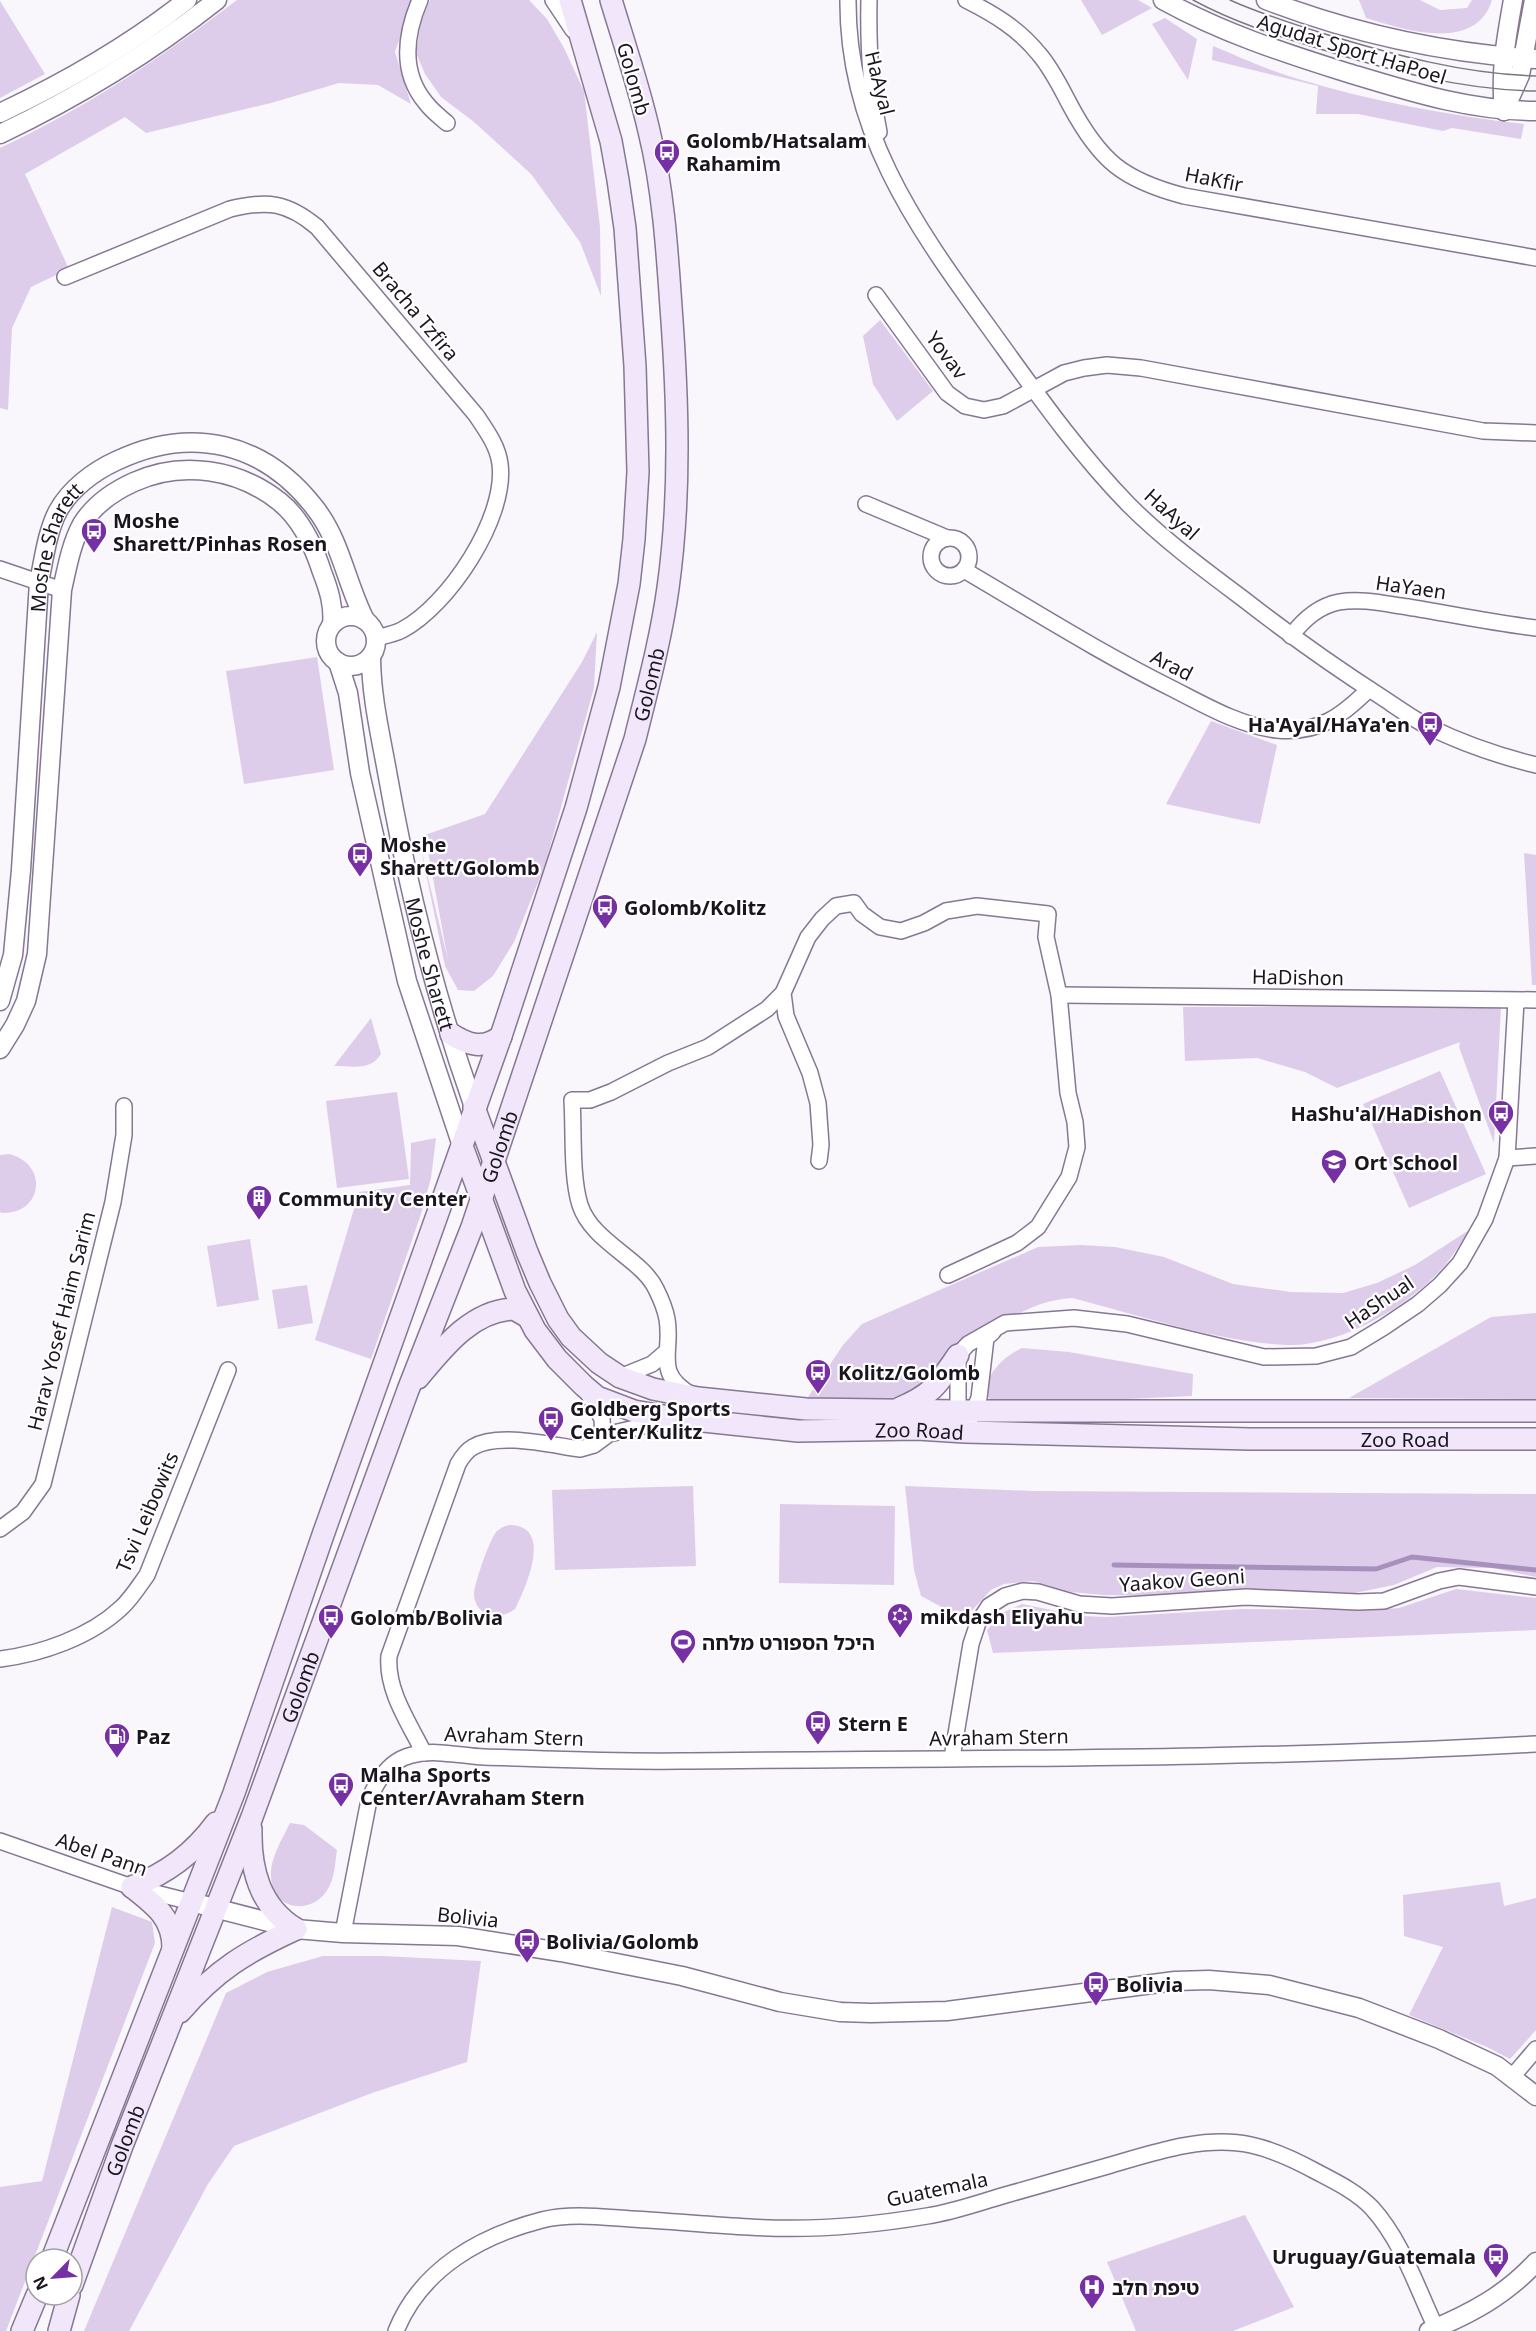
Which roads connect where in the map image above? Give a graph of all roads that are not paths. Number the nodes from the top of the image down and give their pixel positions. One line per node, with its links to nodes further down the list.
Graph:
1 (217, 0): 21 (street)
2 (420, 0): 20 (street)
3 (553, 0): 14 (street)
4 (570, 0): 14 (main road, Golomb)
5 (611, 0): 55 (main road, Golomb)
6 (848, 0): 22 (street, HaAyal)
7 (869, 0): 22 (street, HaAyal)
8 (966, 0): 23 (street, HaKfir)
9 (1162, 0): 17 (street, Agudat Sport HaPoel)
10 (1266, 0): 15 (street, Agudat Sport HaPoel)
11 (1513, 0): 15 (street)
12 (1534, 0): 16 (street)
13 (182, 4): 19 (street)
14 (584, 48): 48 (main road, Golomb)
15 (1502, 56): 16 (street, Agudat Sport HaPoel); 17 (street)
16 (1530, 58): 17 (street)
17 (1504, 111): 18 (street, Agudat Sport HaPoel)
18 (1536, 111)
19 (0, 113)
20 (447, 123)
21 (0, 134)
22 (888, 173): 26 (street, HaAyal)
23 (1536, 258)
24 (65, 277): 38 (street, Bracha Tzfira)
25 (876, 295): 26 (street, Yovav)
26 (1035, 390): 27 (street); 37 (street, HaAyal)
27 (1536, 434)
28 (866, 504): 29 (street)
29 (947, 538): 31 (street); 31 (street)
30 (0, 569): 32 (street)
31 (964, 570): 40 (street, Arad)
32 (39, 582): 33 (street); 34 (street, Moshe Sharett); 45 (street, Moshe Sharett)
33 (62, 590): 35 (street, Moshe Sharett); 49 (street, Moshe Sharett)
34 (365, 620): 35 (street); 38 (street)
35 (332, 625): 39 (street)
36 (1536, 628): 37 (street, HaYaen)
37 (1291, 636): 40 (street, HaAyal)
38 (373, 647): 39 (street); 47 (street, Moshe Sharett)
39 (338, 663): 52 (street, Moshe Sharett)
40 (1369, 689): 41 (street, HaAyal)
41 (1536, 765)
42 (783, 993): 43 (street); 56 (street); 61 (street)
43 (1059, 994): 46 (street, HaDishon); 58 (street)
44 (1536, 1000): 46 (street, HaDishon)
45 (0, 1001)
46 (1516, 1001): 54 (street, HaShual)
47 (450, 1034): 48 (main road); 51 (street, Moshe Sharett)
48 (501, 1036): 51 (main road, Golomb)
49 (0, 1049)
50 (124, 1106): 75 (street, Harav Yosef Haim Sarim)
51 (474, 1107): 52 (main road, Golomb); 55 (main road, Moshe Sharett)
52 (462, 1146): 57 (main road, Zoo Road); 81 (main road, Golomb)
53 (1536, 1156): 54 (street)
54 (1507, 1158): 60 (street, HaShual)
55 (494, 1160): 57 (main road, Golomb); 64 (main road, Zoo Road)
56 (819, 1161)
57 (480, 1200): 59 (main road, Zoo Road); 66 (main road, Golomb)
58 (948, 1275)
59 (528, 1317): 65 (main road, Zoo Road); 66 (main road)
60 (1005, 1323): 62 (street, HaShual); 69 (street)
61 (666, 1352): 64 (street); 67 (street)
62 (958, 1355): 68 (main road); 69 (street)
63 (228, 1370): 77 (street, Tsvi Leibowits)
64 (620, 1377): 67 (main road, Zoo Road)
65 (584, 1386): 71 (main road, Zoo Road); 73 (street)
66 (408, 1389): 82 (main road, Golomb)
67 (698, 1398): 68 (main road, Zoo Road)
68 (896, 1409): 69 (main road, Zoo Road)
69 (966, 1410): 70 (main road, Zoo Road); 72 (street)
70 (1536, 1411)
71 (675, 1418): 72 (main road, Zoo Road); 73 (street)
72 (965, 1432): 74 (main road, Zoo Road)
73 (603, 1437): 79 (street)
74 (1536, 1439)
75 (0, 1529)
76 (1536, 1587): 80 (street, Yaakov Geoni)
77 (0, 1659)
78 (1536, 1744): 80 (street, Avraham Stern)
79 (424, 1753): 80 (street, Avraham Stern); 88 (street, Avraham Stern)
80 (952, 1758)
81 (234, 1793): 84 (main road); 85 (main road, Golomb)
82 (252, 1817): 86 (main road, Golomb); 87 (main road)
83 (0, 1841): 84 (street, Abel Pann)
84 (132, 1887): 85 (street, Abel Pann); 89 (main road)
85 (191, 1902): 86 (street, Bolivia); 89 (main road, Golomb)
86 (216, 1909): 87 (street, Bolivia); 90 (main road, Golomb)
87 (296, 1929): 88 (street, Bolivia); 90 (main road)
88 (343, 1933): 92 (street, Bolivia)
89 (173, 1948): 94 (main road, Golomb)
90 (170, 2024): 95 (main road, Golomb)
91 (1536, 2049): 92 (street)
92 (1512, 2076): 93 (street, Bolivia)
93 (1536, 2096)
94 (57, 2247)
95 (84, 2252)
96 (1536, 2262): 99 (street)
97 (32, 2307): 100 (main road)
98 (66, 2307): 101 (main road)
99 (1433, 2330): 102 (street, Guatemala)
100 (22, 2331)
101 (59, 2331)
102 (396, 2331)

